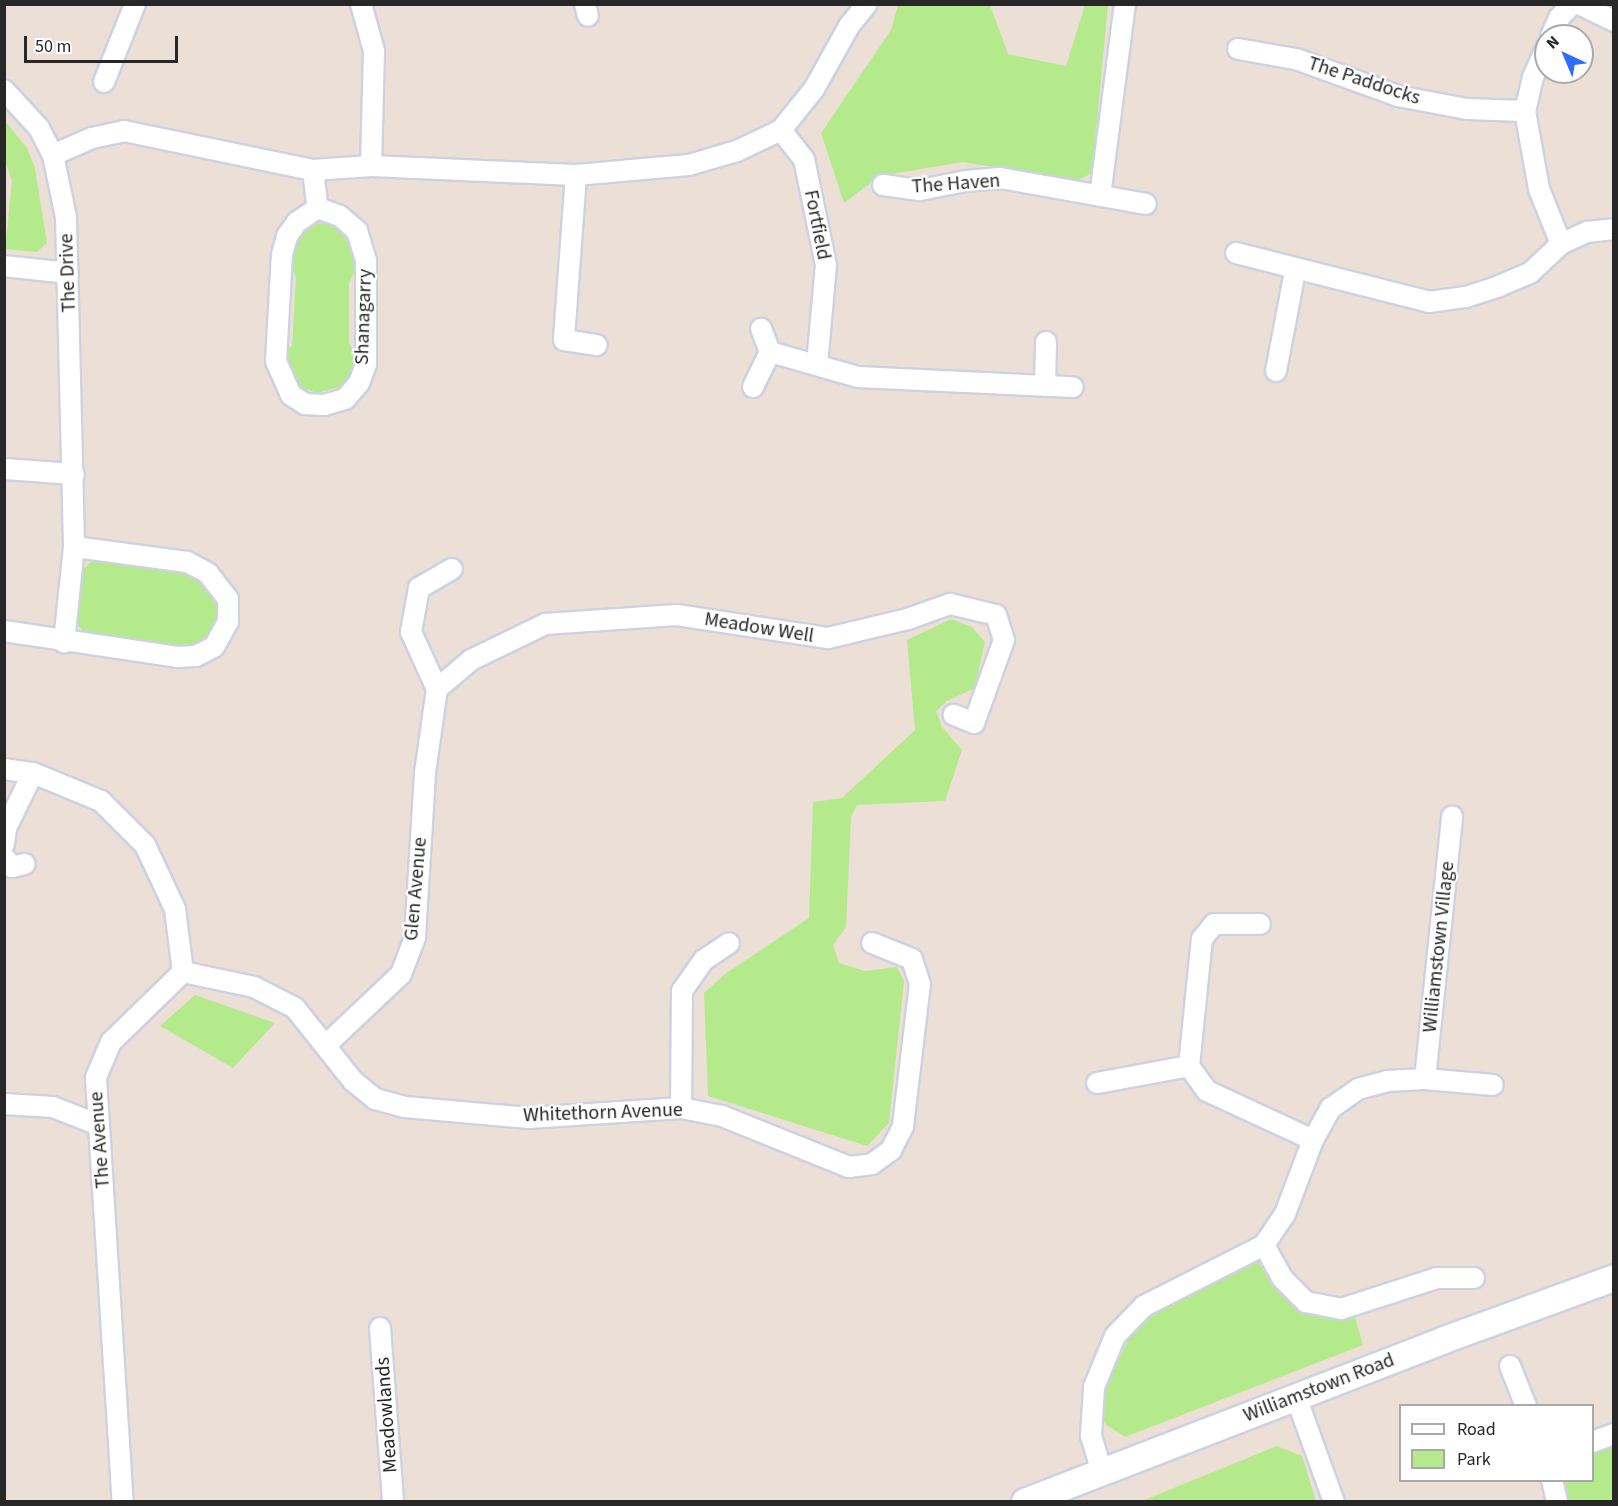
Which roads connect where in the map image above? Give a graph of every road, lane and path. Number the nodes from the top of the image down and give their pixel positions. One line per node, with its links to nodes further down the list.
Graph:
1 (135, 4): 11 (street)
2 (361, 4): 16 (street)
3 (867, 4): 14 (street)
4 (1125, 4): 20 (street)
5 (1572, 4): 8 (street)
6 (1579, 4): 7 (street)
7 (1614, 21)
8 (1556, 24)
9 (1238, 49): 13 (street, The Paddocks)
10 (1534, 75): 13 (street)
11 (104, 82)
12 (4, 90): 15 (street, The Drive)
13 (1525, 111): 24 (street)
14 (781, 130): 18 (street); 33 (street, Fortfield)
15 (53, 155): 17 (street); 28 (street, The Drive)
16 (371, 166): 17 (street); 18 (street)
17 (313, 170): 22 (street)
18 (576, 175): 31 (street)
19 (883, 186): 20 (street, The Haven)
20 (1100, 196): 21 (street, The Haven)
21 (1146, 204)
22 (318, 208): 22 (street, Shanagarry)
23 (1614, 229): 24 (street)
24 (1561, 244): 27 (street)
25 (1236, 253): 27 (street)
26 (4, 266): 28 (street)
27 (1295, 271): 34 (street)
28 (68, 273): 39 (street, The Drive)
29 (761, 329): 32 (street)
30 (1046, 342): 35 (street)
31 (597, 345)
32 (770, 352): 33 (street); 36 (street)
33 (817, 363): 35 (street)
34 (1276, 371)
35 (1045, 386): 37 (street)
36 (753, 387)
37 (1073, 387)
38 (4, 469): 39 (street)
39 (74, 474): 40 (street, The Drive)
40 (74, 547): 43 (street, The Drive); 43 (street)
41 (452, 569): 44 (street)
42 (4, 631): 43 (street)
43 (64, 642)
44 (437, 689): 45 (street, Meadow Well); 56 (street, Glen Avenue)
45 (954, 715)
46 (4, 769): 47 (street)
47 (33, 773): 49 (street); 55 (street)
48 (1452, 816): 58 (street, Williamstown Village)
49 (4, 844)
50 (4, 857): 51 (street)
51 (25, 864)
52 (1260, 924): 57 (street)
53 (729, 943): 62 (street)
54 (872, 943): 62 (street, Whitethorn Avenue)
55 (183, 972): 56 (street, Whitethorn Avenue); 63 (street, The Avenue)
56 (327, 1044): 62 (street, Whitethorn Avenue)
57 (1189, 1066): 59 (street); 64 (street)
58 (1425, 1078): 60 (street); 64 (street)
59 (1097, 1083)
60 (1493, 1085)
61 (4, 1104): 63 (street)
62 (681, 1108)
63 (99, 1125): 76 (street, The Avenue)
64 (1314, 1140): 65 (street)
65 (1264, 1245): 66 (street); 74 (street)
66 (1474, 1278)
67 (1614, 1278): 70 (street, Williamstown Road)
68 (380, 1328): 77 (street, Meadowlands)
69 (1510, 1366): 71 (street)
70 (1296, 1396): 74 (street, Williamstown Road); 79 (street)
71 (1525, 1404)
72 (1614, 1434): 73 (street)
73 (1594, 1442)
74 (1102, 1472): 78 (street, Williamstown Road)
75 (1552, 1482): 80 (street)
76 (123, 1502)
77 (393, 1502)
78 (1025, 1502)
79 (1334, 1502)
80 (1557, 1502)

